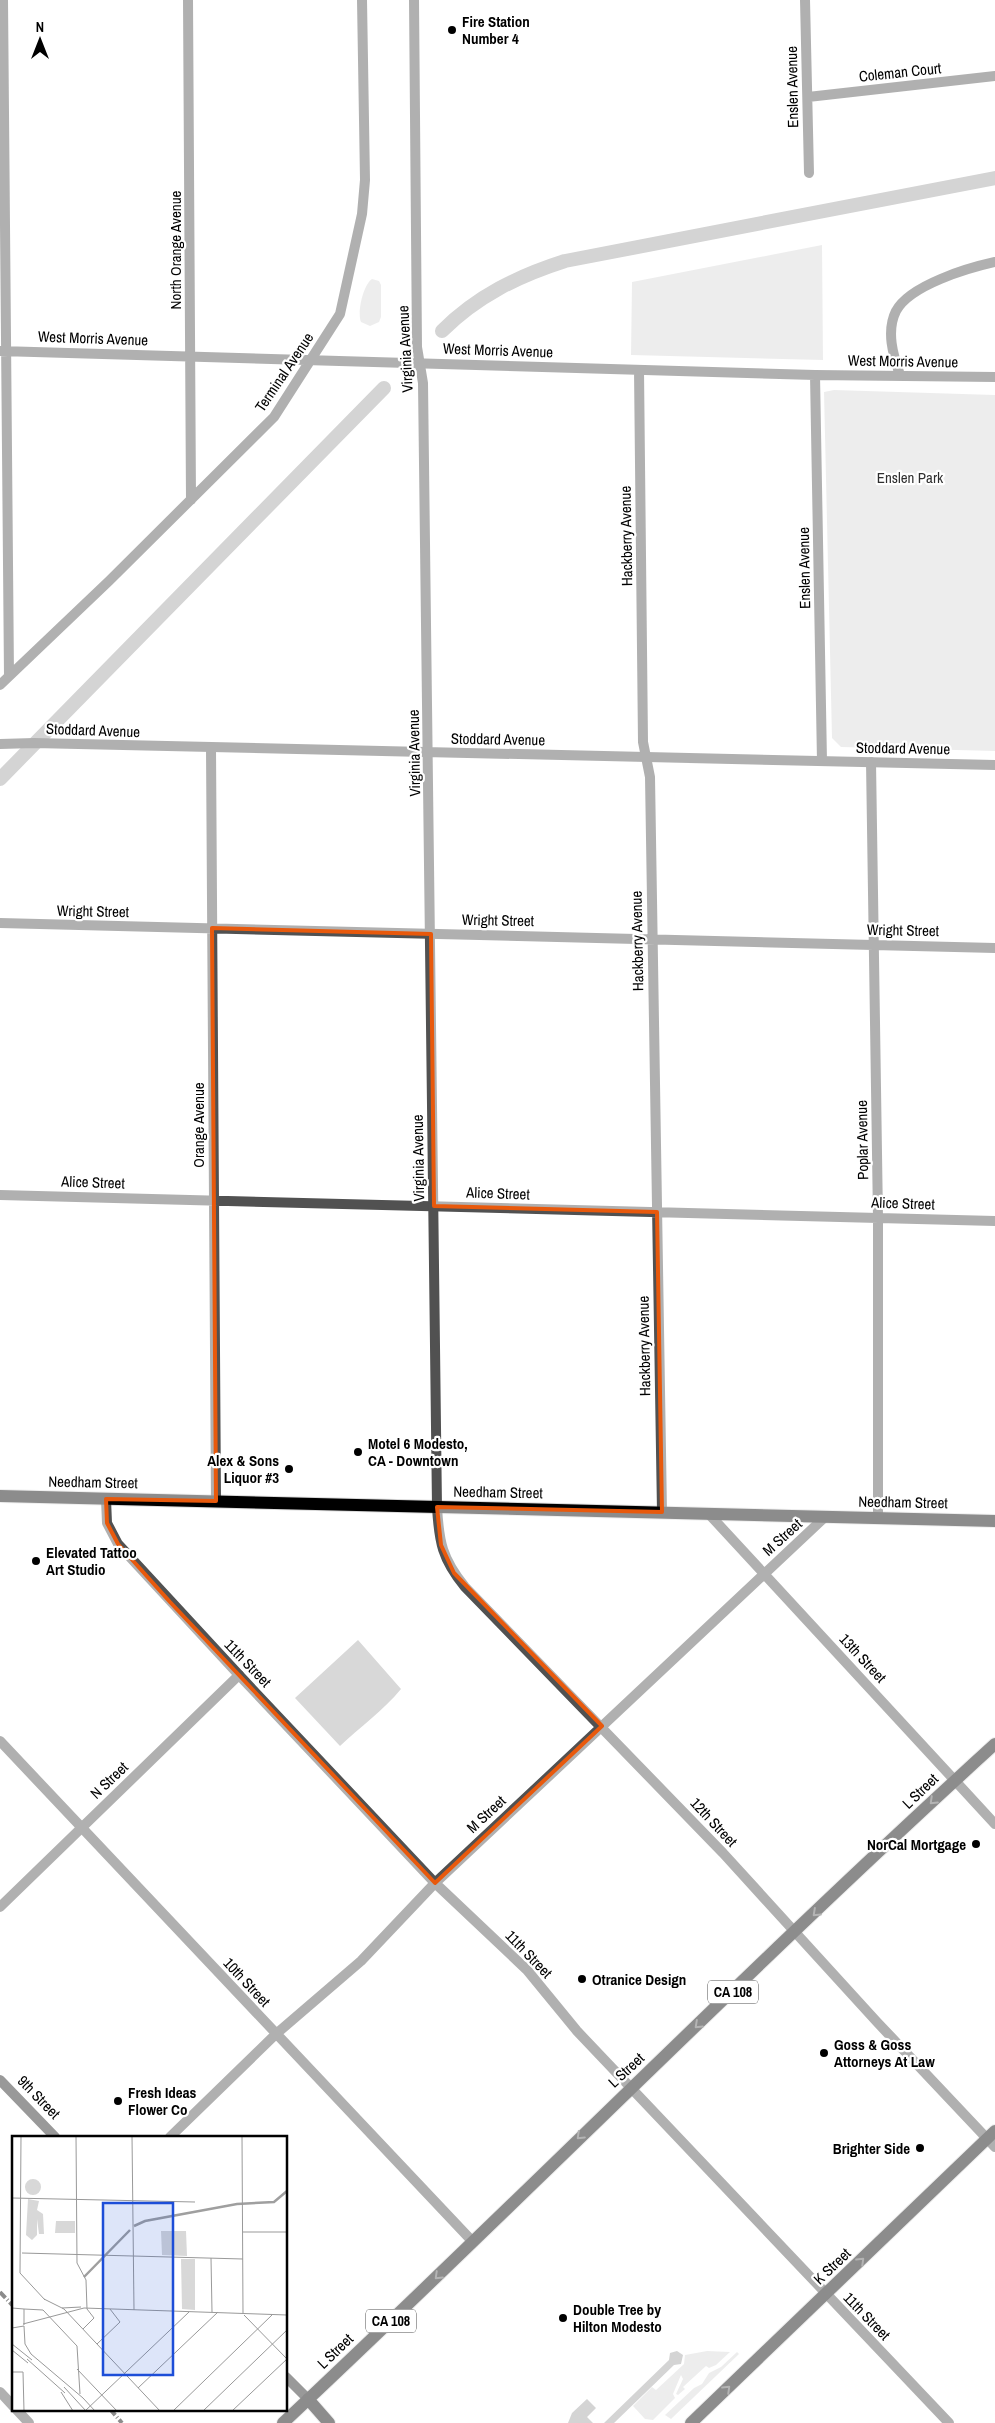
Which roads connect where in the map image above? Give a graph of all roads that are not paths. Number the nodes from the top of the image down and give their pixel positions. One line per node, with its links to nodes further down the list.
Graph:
1 (3, 0): 10 (street)
2 (188, 0): 11 (street, North Orange Avenue)
3 (362, 0): 12 (street, Terminal Avenue)
4 (414, 0): 13 (street, Virginia Avenue)
5 (806, 0): 7 (street, Enslen Avenue)
6 (995, 76): 7 (street, Coleman Court)
7 (808, 97): 8 (street, Enslen Avenue)
8 (809, 173)
9 (995, 262): 16 (street)
10 (3, 351): 11 (street, West Morris Avenue); 19 (street)
11 (191, 356): 12 (street, West Morris Avenue); 18 (street, North Orange Avenue)
12 (311, 361): 13 (street, West Morris Avenue); 18 (street, Terminal Avenue)
13 (420, 364): 14 (street, West Morris Avenue); 23 (street, Virginia Avenue)
14 (639, 370): 15 (street, West Morris Avenue); 24 (street, Hackberry Avenue)
15 (815, 375): 16 (street, West Morris Avenue); 25 (street, Enslen Avenue)
16 (900, 375): 17 (street, West Morris Avenue)
17 (995, 377)
18 (192, 500): 19 (street, Terminal Avenue)
19 (9, 676): 20 (street, Terminal Avenue)
20 (0, 685)
21 (0, 744): 22 (street, Stoddard Avenue)
22 (211, 748): 23 (street, Stoddard Avenue); 29 (street, Orange Avenue)
23 (429, 753): 24 (street, Stoddard Avenue); 30 (street, Virginia Avenue)
24 (646, 758): 25 (street, Stoddard Avenue); 31 (street, Hackberry Avenue)
25 (822, 761): 26 (street, Stoddard Avenue)
26 (871, 762): 27 (street, Stoddard Avenue); 32 (street, Poplar Avenue)
27 (995, 765)
28 (0, 923): 29 (street, Wright Street)
29 (212, 928): 30 (street, Wright Street); 35 (street, Orange Avenue)
30 (431, 934): 31 (street, Wright Street); 36 (street, Virginia Avenue)
31 (652, 939): 32 (street, Wright Street); 37 (street, Hackberry Avenue)
32 (874, 945): 33 (street, Wright Street); 38 (street, Poplar Avenue)
33 (995, 948)
34 (0, 1195): 35 (street, Alice Street)
35 (214, 1200): 36 (street, Alice Street); 42 (street, Orange Avenue)
36 (434, 1206): 37 (street, Alice Street); 43 (street, Virginia Avenue)
37 (657, 1212): 38 (street, Alice Street); 44 (street, Hackberry Avenue)
38 (878, 1218): 39 (street, Alice Street); 47 (street, Poplar Avenue)
39 (995, 1221)
40 (0, 1496): 41 (main road, Needham Street)
41 (106, 1499): 42 (main road, Needham Street); 50 (street, 11th Street)
42 (216, 1501): 43 (main road, Needham Street)
43 (438, 1507): 44 (main road, Needham Street); 51 (street, 12th Street)
44 (662, 1512): 45 (main road, Needham Street)
45 (708, 1513): 46 (main road, Needham Street); 49 (street, 13th Street)
46 (826, 1516): 47 (main road, Needham Street); 49 (street, M Street)
47 (878, 1517): 48 (main road, Needham Street)
48 (995, 1520)
49 (765, 1572): 51 (street, M Street); 54 (street, 13th Street)
50 (239, 1675): 56 (street, N Street); 57 (street, 11th Street)
51 (602, 1726): 57 (street, M Street); 59 (street, 12th Street)
52 (0, 1741): 56 (street, 10th Street)
53 (995, 1744): 54 (main road, L Street / CA 108)
54 (955, 1781): 55 (street, 13th Street); 59 (main road, L Street / CA 108, one-way to 59)
55 (995, 1824)
56 (81, 1828): 58 (street, N Street); 60 (street, 10th Street)
57 (434, 1883): 60 (street, M Street); 62 (street, 11th Street)
58 (0, 1907)
59 (794, 1932): 62 (main road, L Street / CA 108, one-way to 62); 65 (street, 12th Street)
60 (276, 2034): 64 (street, M Street); 66 (street, 10th Street)
61 (0, 2080): 63 (main road, 9th Street)
62 (631, 2087): 66 (main road, L Street / CA 108, one-way to 66); 67 (street, 11th Street)
63 (54, 2136)
64 (171, 2136)
65 (992, 2139): 67 (main road, K Street, one-way to 65)
66 (473, 2242): 70 (main road, L Street / CA 108, one-way to 70)
67 (826, 2295): 76 (main road, K Street, one-way to 67); 77 (street, 11th Street)
68 (288, 2379): 70 (main road)
69 (0, 2392): 71 (street)
70 (308, 2399): 74 (main road, L Street / CA 108); 75 (main road)
71 (12, 2405)
72 (17, 2410): 73 (street)
73 (29, 2423)
74 (283, 2423)
75 (330, 2423)
76 (691, 2423)
77 (949, 2423)

